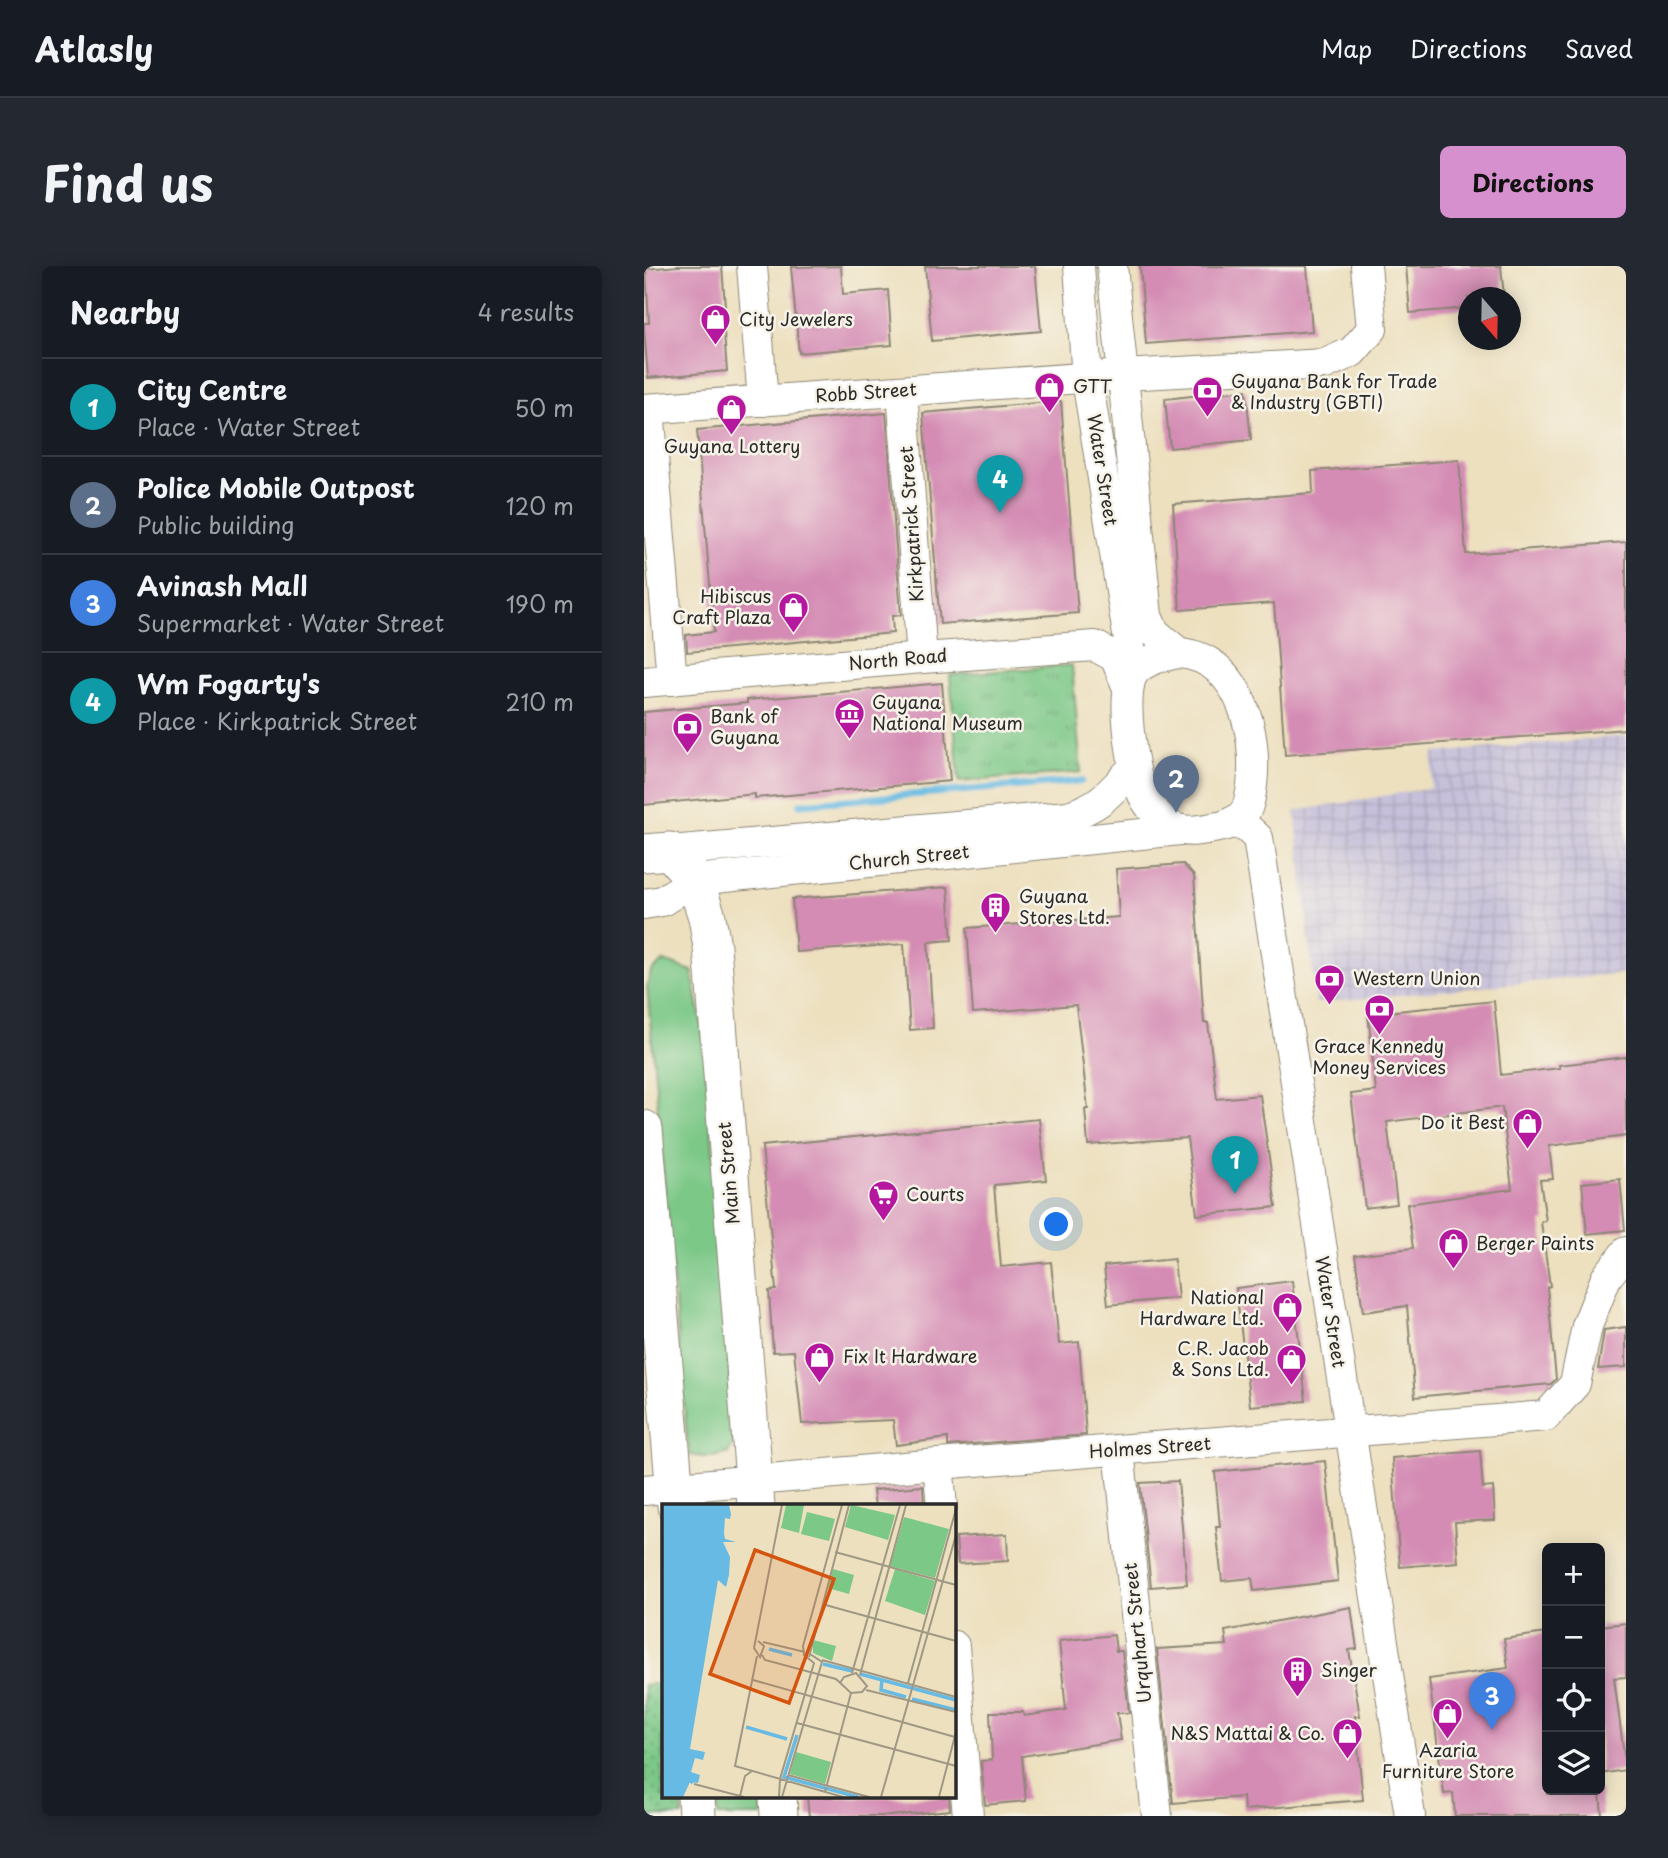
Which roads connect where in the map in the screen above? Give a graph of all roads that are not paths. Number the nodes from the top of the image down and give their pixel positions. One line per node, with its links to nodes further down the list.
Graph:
1 (752, 266): 8 (street)
2 (1079, 266): 6 (street, Water Street)
3 (1112, 266): 5 (street, Water Street)
4 (1366, 266): 5 (street)
5 (1123, 375): 6 (street, Robb Street); 10 (street, Water Street)
6 (1087, 379): 7 (street, Robb Street); 12 (street, Water Street)
7 (902, 391): 8 (street, Robb Street); 11 (street, Kirkpatrick Street)
8 (763, 401): 9 (street, Robb Street)
9 (647, 409): 13 (street)
10 (1179, 653): 12 (street); 15 (street)
11 (922, 658): 12 (street, North Road); 13 (street, North Road)
12 (1130, 680): 14 (street)
13 (658, 681)
14 (1134, 767): 16 (street); 17 (street, Church Street)
15 (1232, 822): 16 (street); 22 (street, Water Street)
16 (1180, 830): 18 (street, Church Street)
17 (657, 852): 18 (main road, Main Street)
18 (695, 880): 19 (street, Church Street); 25 (main road, Main Street)
19 (644, 904)
20 (644, 1129): 26 (main road)
21 (1626, 1252): 22 (street, Holmes Street)
22 (1349, 1433): 23 (street, Holmes Street); 35 (street, Water Street)
23 (1119, 1450): 24 (street, Holmes Street); 34 (street, Urquhart Street)
24 (938, 1464): 25 (street, Holmes Street); 27 (street)
25 (755, 1494): 26 (street, Holmes Street)
26 (665, 1495)
27 (942, 1504)
28 (956, 1670): 33 (street)
29 (696, 1798): 31 (main road)
30 (778, 1798): 32 (main road)
31 (697, 1816)
32 (779, 1816)
33 (968, 1816)
34 (1157, 1816)
35 (1410, 1816)

